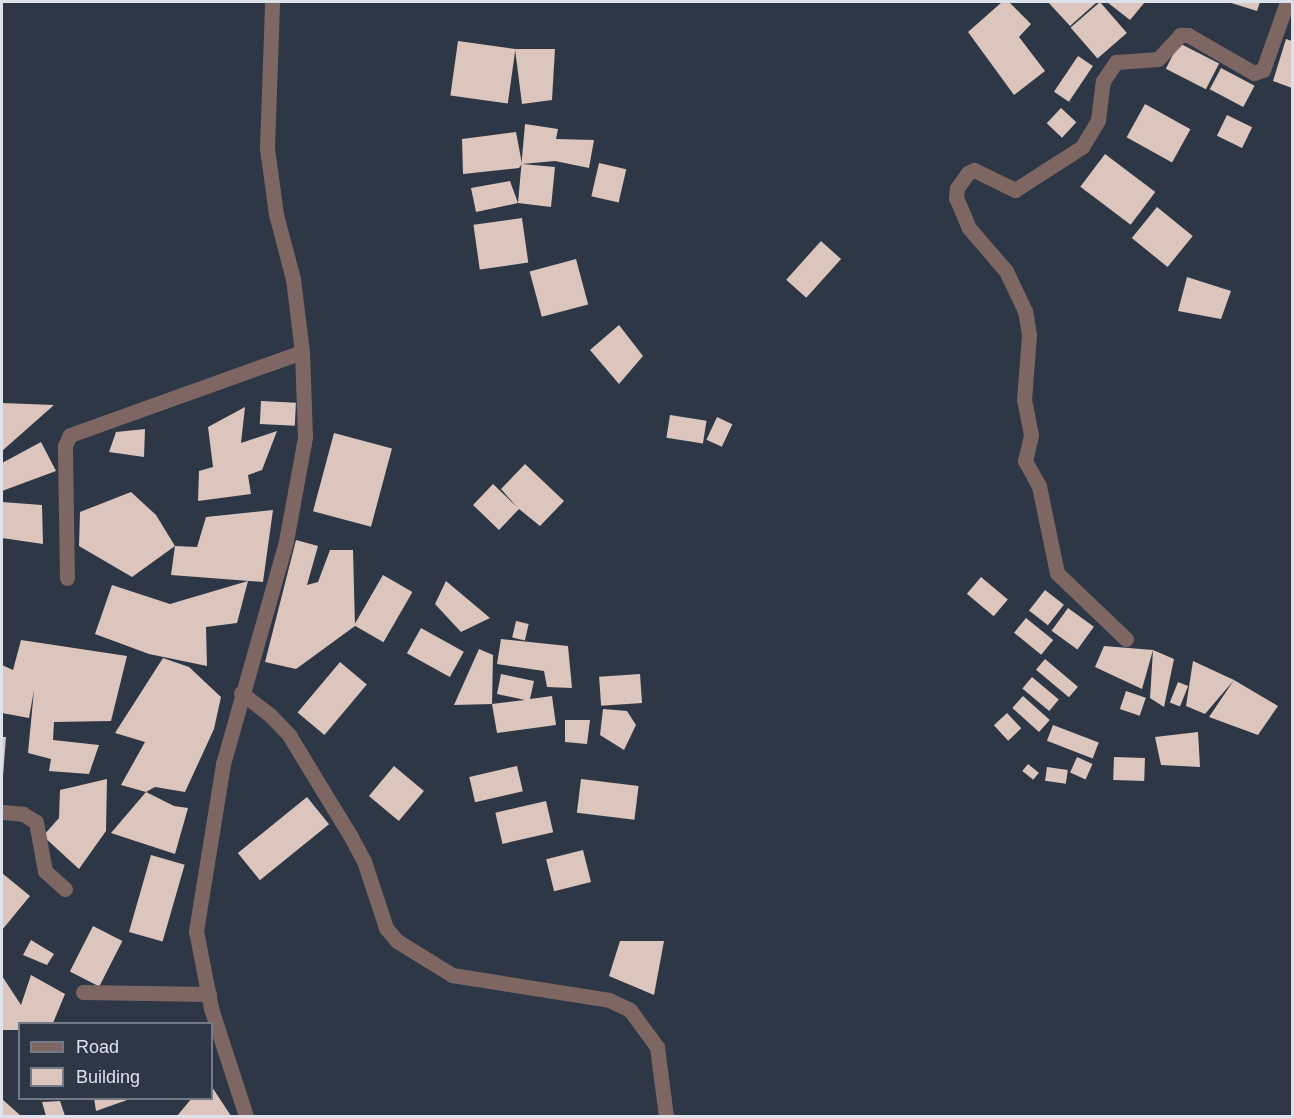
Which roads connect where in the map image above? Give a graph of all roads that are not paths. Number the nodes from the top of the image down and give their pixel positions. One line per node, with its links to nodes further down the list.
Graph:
1 (272, 2): 3 (street)
2 (1287, 2): 5 (street)
3 (302, 352): 4 (street); 6 (street)
4 (67, 578)
5 (1126, 639)
6 (241, 693): 10 (street); 12 (street)
7 (2, 812): 8 (street)
8 (65, 889)
9 (83, 992): 10 (street)
10 (209, 994): 11 (street)
11 (246, 1116)
12 (666, 1116)

